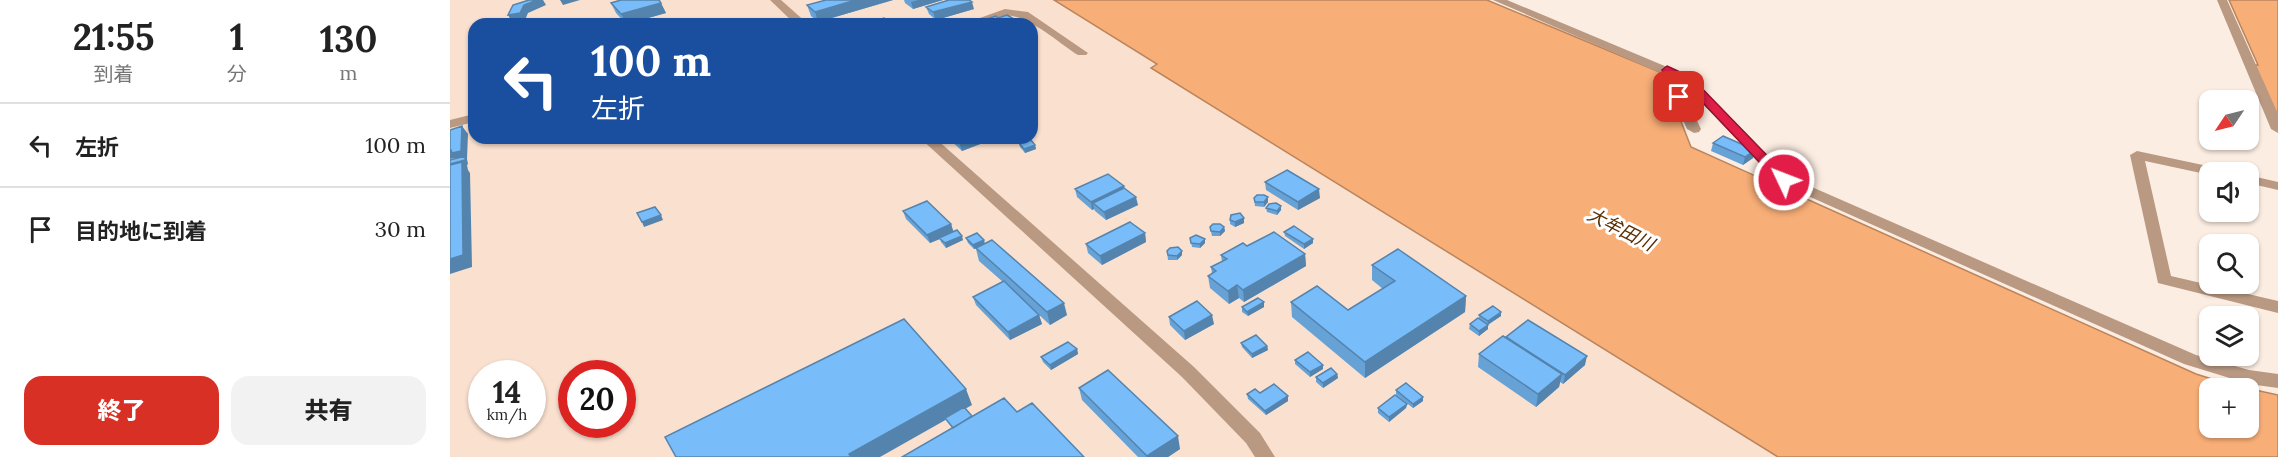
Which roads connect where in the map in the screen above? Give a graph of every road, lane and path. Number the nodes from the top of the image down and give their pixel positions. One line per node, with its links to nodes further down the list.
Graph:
1 (775, 0): 4 (street)
2 (1497, 0): 9 (street)
3 (2223, 0): 13 (street)
4 (795, 18)
5 (987, 18): 6 (street)
6 (1030, 18)
7 (1038, 23): 8 (street)
8 (1082, 53)
9 (1667, 70): 12 (street); 19 (street)
10 (468, 120): 11 (street)
11 (450, 124)
12 (1695, 129)
13 (2278, 129)
14 (934, 144): 20 (street)
15 (2199, 168): 18 (street)
16 (2259, 182): 17 (street)
17 (2278, 186)
18 (2278, 307)
19 (2278, 381)
20 (1265, 457)

